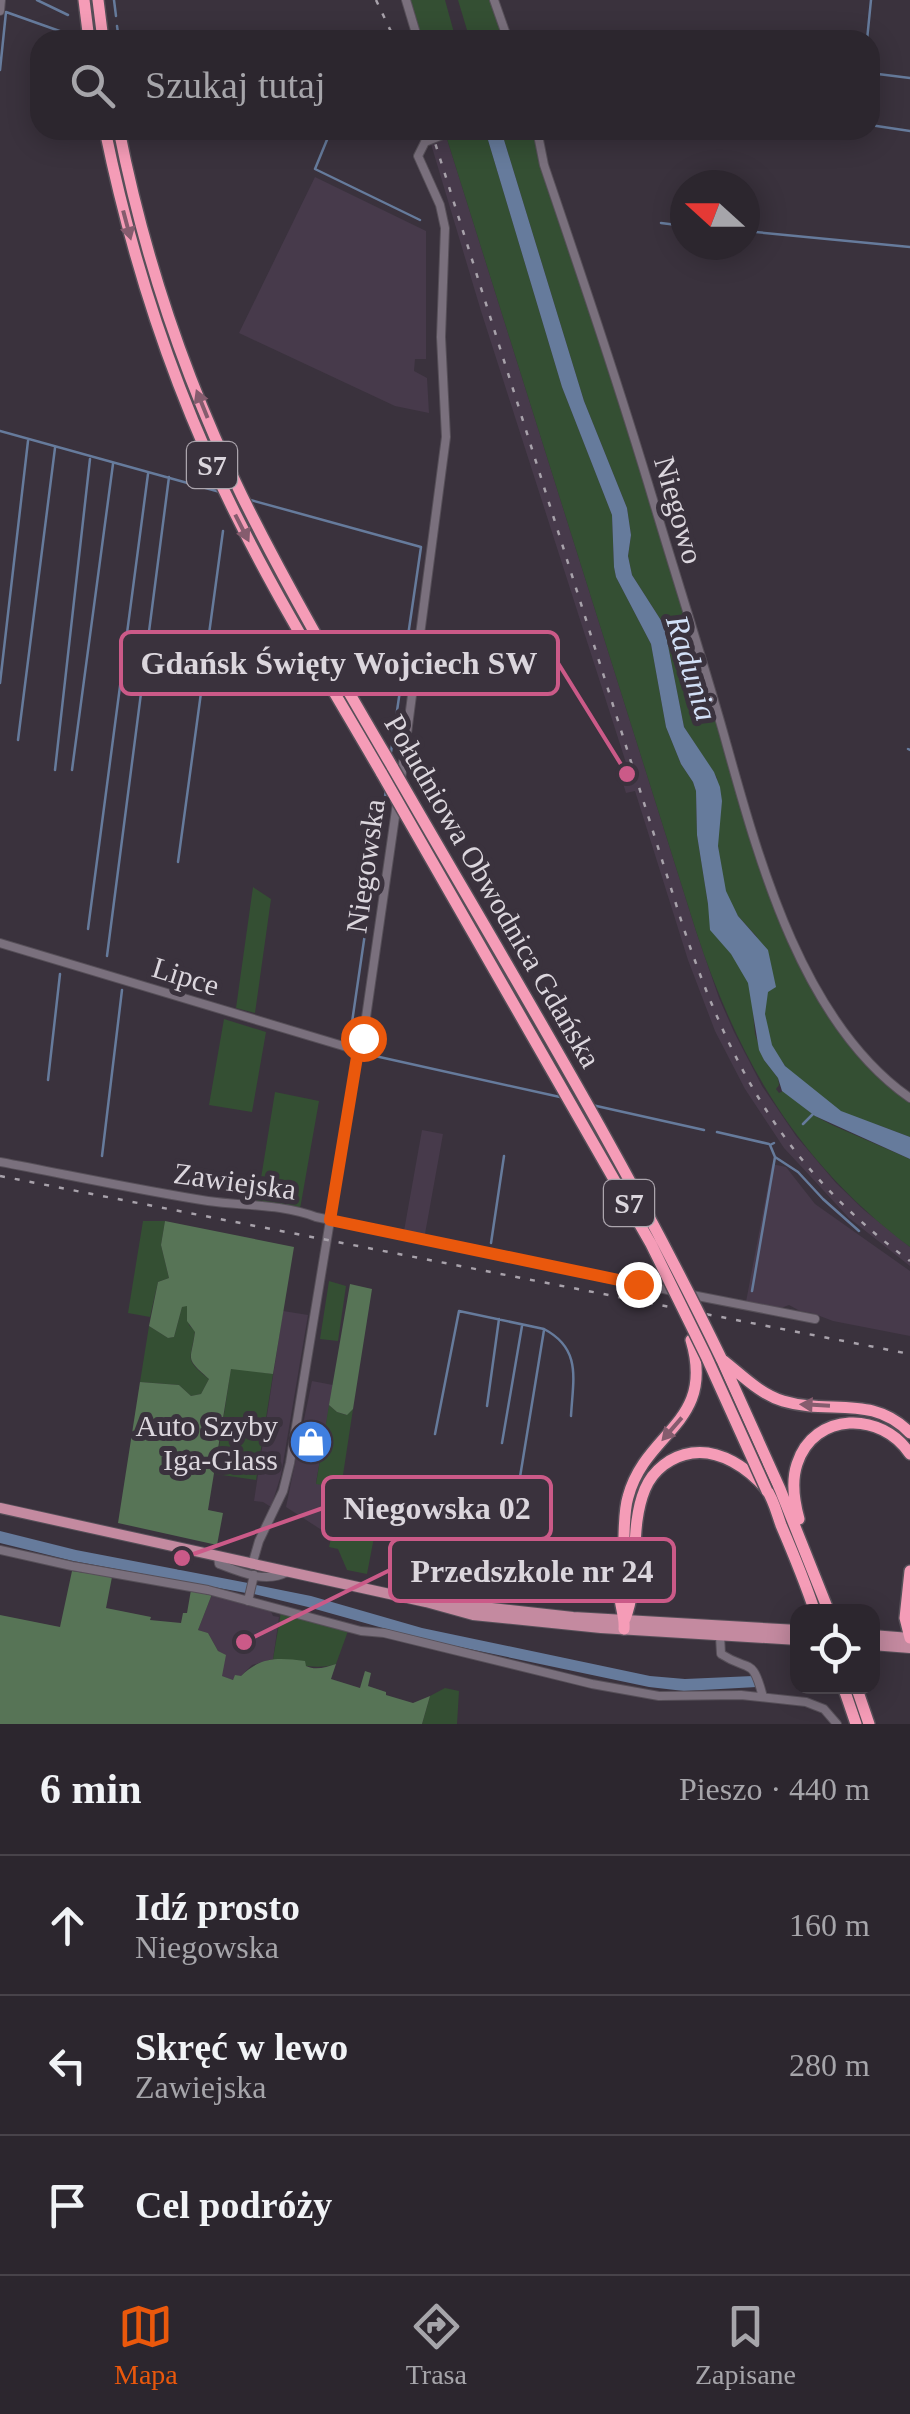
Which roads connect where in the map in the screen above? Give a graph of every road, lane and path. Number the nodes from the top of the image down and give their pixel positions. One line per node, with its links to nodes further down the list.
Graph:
1 (1, 0): 6 (street)
2 (84, 0): 7 (highway)
3 (98, 0): 8 (highway)
4 (406, 0): 9 (street)
5 (494, 0): 10 (street)
6 (0, 11)
7 (88, 30)
8 (102, 30)
9 (415, 30)
10 (504, 30)
11 (107, 140): 20 (highway, Południowa Obwodnica Gdańska / S7, one-way to 20, bridge)
12 (121, 140): 22 (highway, Południowa Obwodnica Gdańska / S7, one-way to 12, bridge)
13 (430, 140): 16 (street, Niegowska)
14 (539, 140): 17 (street, Niegowo)
15 (0, 943): 16 (street, Lipce)
16 (360, 1048): 19 (street, Niegowska)
17 (910, 1098)
18 (0, 1162): 19 (street, Zawiejska)
19 (330, 1220): 21 (street, Zawiejska); 30 (street, Niegowska)
20 (679, 1299): 25 (highway, Południowa Obwodnica Gdańska / S7, bridge); 31 (highway, one-way to 31, bridge)
21 (815, 1318)
22 (721, 1358): 23 (highway, one-way to 22); 28 (highway, Południowa Obwodnica Gdańska / S7)
23 (910, 1433)
24 (910, 1454): 28 (highway)
25 (767, 1491): 31 (highway); 33 (highway, Południowa Obwodnica Gdańska / S7)
26 (0, 1508): 30 (main road)
27 (0, 1550): 32 (street)
28 (808, 1556): 34 (highway, Południowa Obwodnica Gdańska / S7)
29 (910, 1571): 39 (highway)
30 (253, 1574): 32 (street, Niegowska); 35 (main road)
31 (627, 1578): 35 (highway)
32 (248, 1598): 43 (street)
33 (813, 1604)
34 (826, 1604)
35 (624, 1624): 36 (main road); 38 (main road)
36 (790, 1630)
37 (880, 1635): 39 (main road)
38 (720, 1636): 40 (main road); 43 (street)
39 (910, 1637): 42 (highway)
40 (790, 1640)
41 (880, 1646): 42 (main road)
42 (910, 1648)
43 (762, 1693): 46 (street)
44 (846, 1694): 47 (highway)
45 (859, 1694): 48 (highway)
46 (837, 1724)
47 (856, 1724)
48 (869, 1724)

